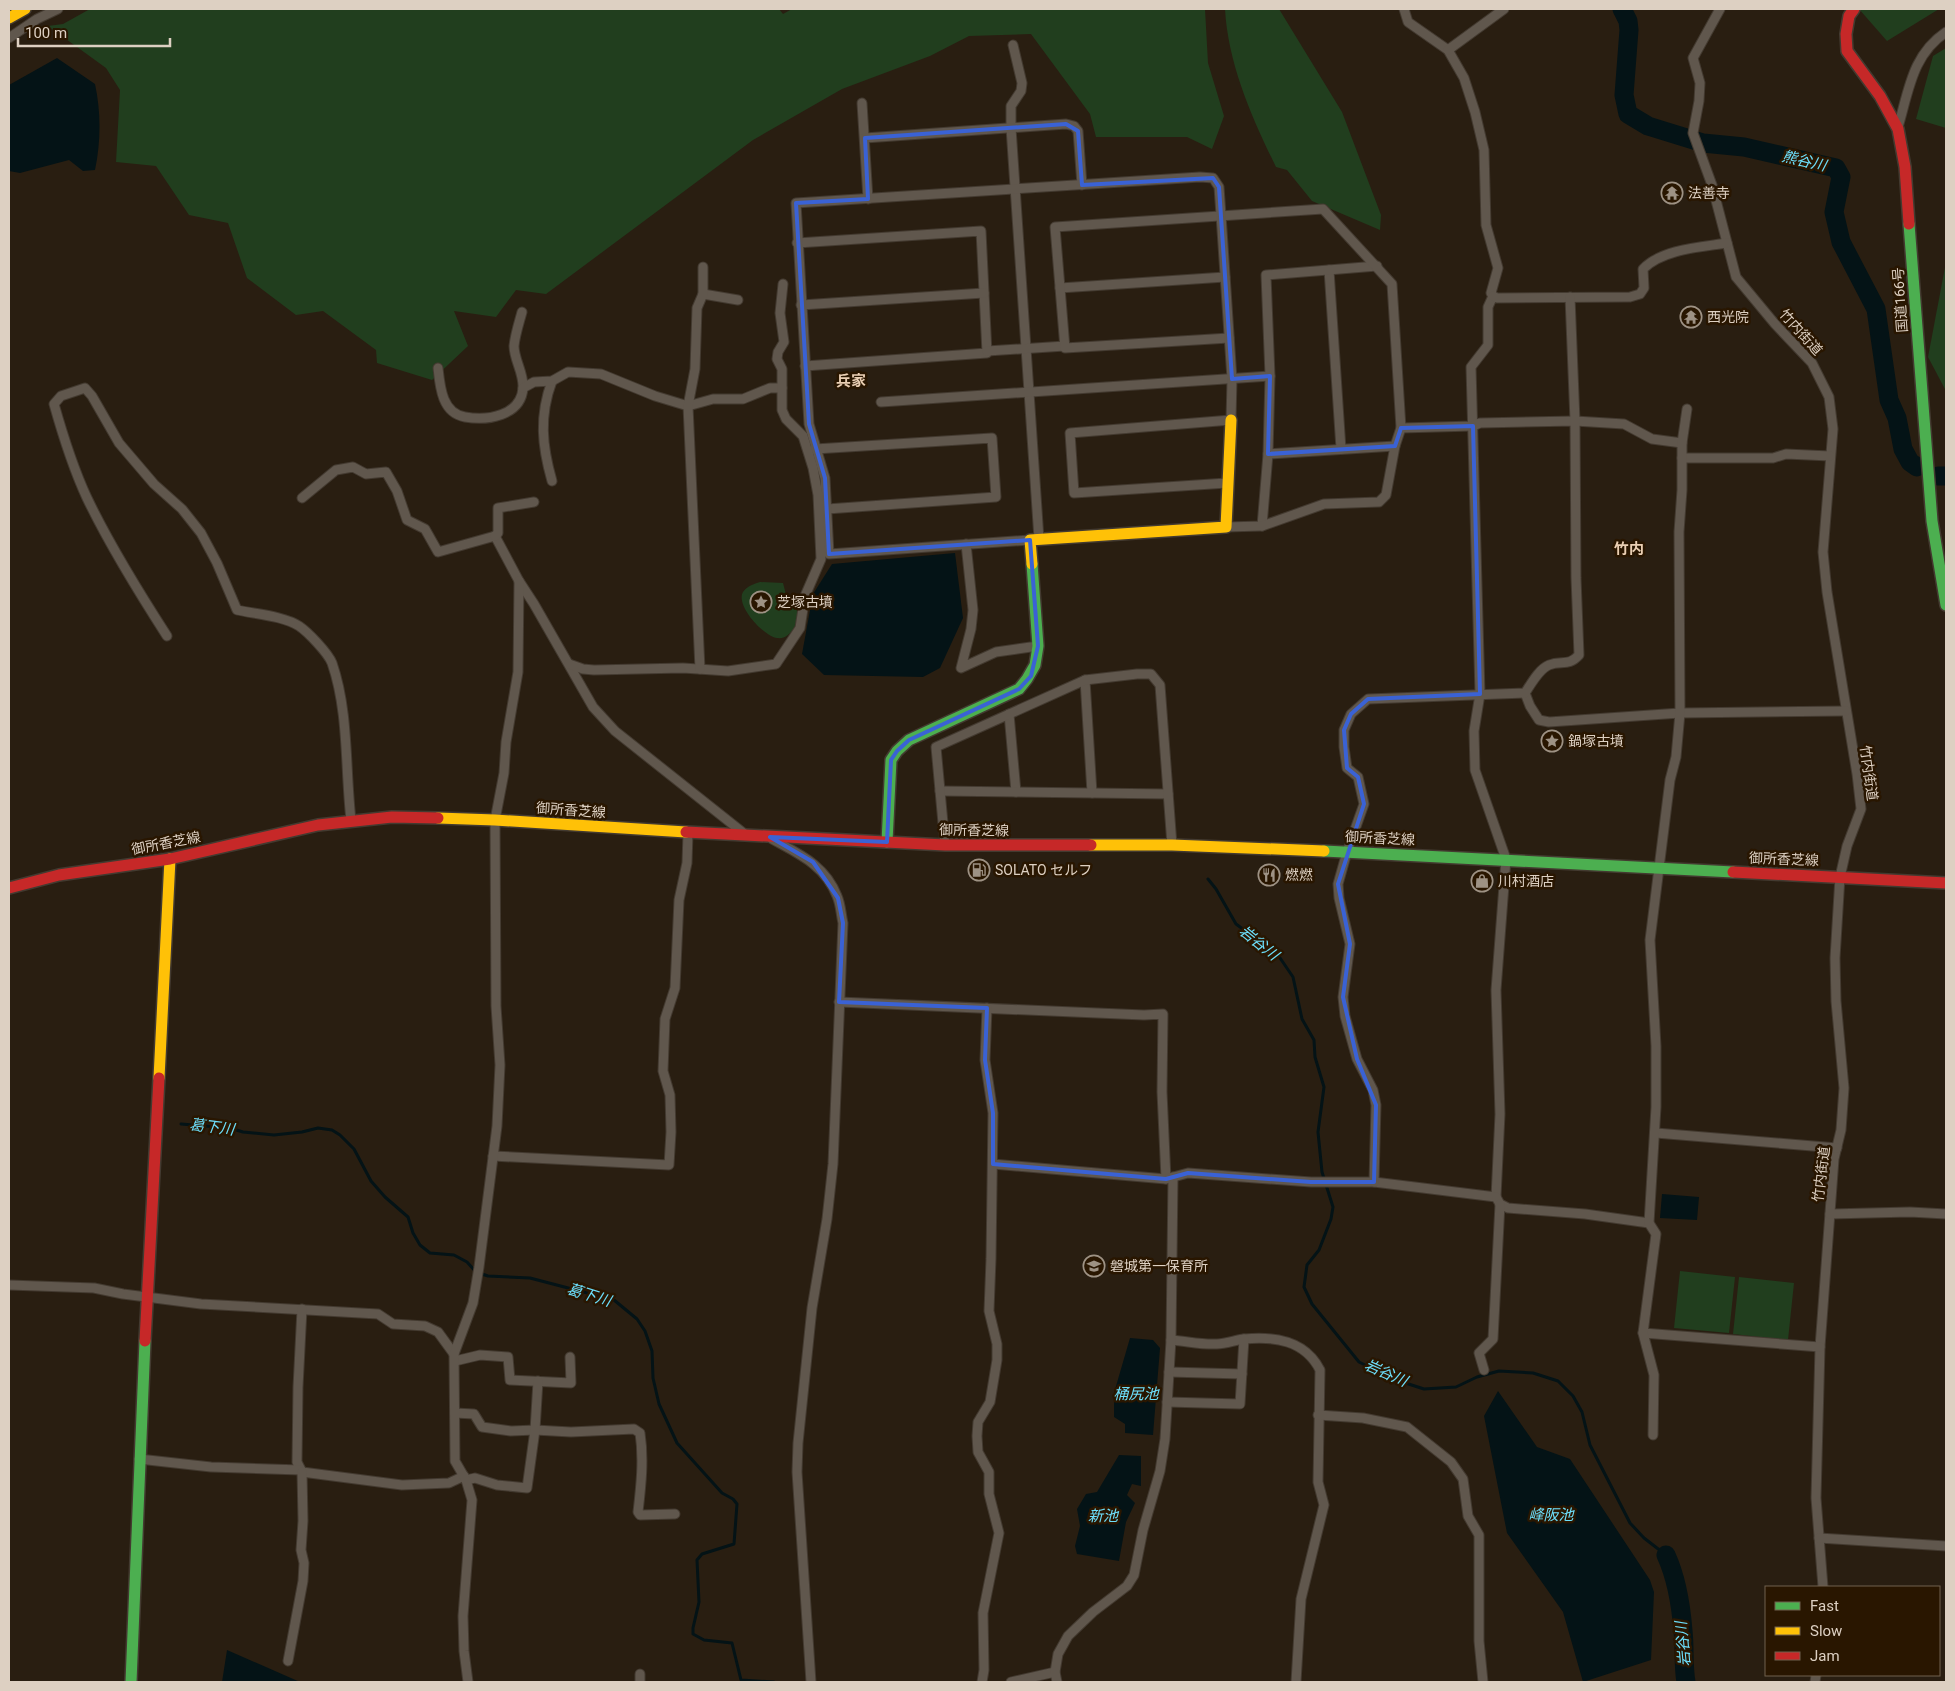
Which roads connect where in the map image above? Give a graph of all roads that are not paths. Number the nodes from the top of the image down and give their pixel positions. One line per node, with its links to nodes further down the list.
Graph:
1 (25, 9): 7 (main road)
2 (58, 9): 9 (street)
3 (1404, 9): 11 (street)
4 (1504, 9): 11 (street)
5 (1720, 9): 21 (street, 竹内街道)
6 (1854, 9): 14 (main road, 国道166号)
7 (9, 18)
8 (1946, 32): 14 (street)
9 (9, 38)
10 (1012, 45): 13 (street)
11 (1448, 50): 30 (street)
12 (862, 103): 15 (street)
13 (1011, 128): 15 (street); 16 (street); 17 (street)
14 (1898, 129): 72 (main road, 国道166号)
15 (865, 138): 18 (street)
16 (1082, 185): 17 (street); 19 (street)
17 (1016, 190): 18 (street); 37 (street)
18 (868, 199): 20 (street)
19 (1221, 215): 22 (street); 25 (street); 27 (street)
20 (798, 243): 28 (street); 33 (street)
21 (1727, 243): 31 (street); 59 (street, 竹内街道)
22 (1377, 266): 24 (street); 53 (street)
23 (703, 267): 29 (street)
24 (1329, 270): 41 (street); 57 (street)
25 (1225, 277): 27 (street); 35 (street)
26 (784, 284): 45 (street)
27 (1060, 288): 36 (street)
28 (984, 293): 33 (street); 38 (street)
29 (702, 294): 32 (street); 48 (street)
30 (1493, 296): 31 (street); 52 (street)
31 (1570, 297): 51 (street)
32 (738, 300)
33 (801, 305): 39 (street)
34 (522, 312): 44 (street)
35 (1229, 338): 36 (street); 42 (street)
36 (1065, 346): 37 (street)
37 (1026, 349): 38 (street); 46 (street)
38 (987, 351): 39 (street)
39 (805, 366): 56 (street)
40 (438, 368): 44 (street)
41 (1270, 376): 42 (street); 58 (street)
42 (1232, 379): 46 (street); 50 (street)
43 (552, 381): 44 (street); 48 (street); 61 (street)
44 (523, 388)
45 (782, 388): 48 (street); 76 (street)
46 (1029, 393): 47 (street); 69 (street)
47 (881, 402)
48 (688, 406): 76 (street)
49 (1687, 409): 54 (street)
50 (1231, 420): 62 (main road); 62 (street)
51 (1575, 421): 52 (street); 54 (street); 78 (street)
52 (1473, 426): 53 (street); 79 (street)
53 (1402, 428): 55 (street)
54 (1682, 443): 60 (street)
55 (1395, 446): 57 (street); 66 (street)
56 (815, 449): 65 (street); 65 (street)
57 (1341, 449): 58 (street)
58 (1268, 454): 66 (street)
59 (1830, 456): 60 (street); 80 (street, 竹内街道)
60 (1682, 458): 81 (street)
61 (552, 481)
62 (1228, 483): 67 (main road)
63 (302, 498): 68 (street)
64 (534, 502): 68 (street)
65 (827, 509): 70 (street)
66 (1262, 526): 67 (street)
67 (1226, 527): 69 (main road)
68 (495, 536): 71 (street)
69 (1034, 540): 70 (street); 74 (main road)
70 (966, 544): 74 (street)
71 (519, 581): 75 (street); 88 (street)
72 (1946, 605)
73 (167, 636): 87 (street)
74 (1038, 646): 92 (main road)
75 (569, 664): 76 (street); 90 (street)
76 (700, 669)
77 (1084, 680): 82 (street); 85 (street); 86 (street)
78 (1525, 693): 79 (street); 81 (street)
79 (1480, 694): 95 (street); 97 (street)
80 (1846, 711): 81 (street); 99 (street, 竹内街道)
81 (1680, 713): 98 (street)
82 (1009, 714): 83 (street); 84 (street)
83 (940, 790): 84 (street); 93 (street)
84 (1016, 792): 85 (street)
85 (1092, 793): 86 (street)
86 (1168, 794): 94 (street)
87 (352, 820): 88 (main road, 御所香芝線); 96 (main road, 御所香芝線)
88 (495, 820): 89 (main road, 御所香芝線); 106 (street)
89 (688, 833): 90 (main road, 御所香芝線); 106 (street)
90 (748, 836): 91 (main road, 御所香芝線)
91 (770, 837): 92 (main road, 御所香芝線); 102 (street)
92 (887, 842): 93 (main road, 御所香芝線)
93 (945, 845): 94 (main road, 御所香芝線)
94 (1172, 845): 95 (main road, 御所香芝線)
95 (1347, 852): 97 (main road, 御所香芝線); 109 (street)
96 (170, 859): 101 (main road, 御所香芝線); 115 (main road)
97 (1506, 859): 98 (main road, 御所香芝線); 110 (street)
98 (1660, 869): 99 (main road, 御所香芝線); 104 (street)
99 (1840, 877): 100 (main road, 御所香芝線); 105 (street, 竹内街道)
100 (1946, 883)
101 (9, 888)
102 (839, 1002): 103 (street); 143 (street)
103 (987, 1008): 107 (street); 108 (street)
104 (1656, 1133): 105 (street); 113 (street)
105 (1837, 1148): 111 (street, 竹内街道)
106 (493, 1156): 122 (street)
107 (993, 1164): 108 (street); 144 (street)
108 (1169, 1178): 109 (street); 119 (street)
109 (1374, 1182): 110 (street)
110 (1498, 1200): 113 (street); 123 (street)
111 (1830, 1214): 112 (street); 120 (street, 竹内街道)
112 (1946, 1214)
113 (1649, 1224): 117 (street)
114 (9, 1285): 115 (street)
115 (148, 1297): 116 (street); 132 (main road)
116 (302, 1309): 122 (street); 133 (street)
117 (1643, 1333): 120 (street); 131 (street)
118 (1244, 1339): 119 (street); 125 (street); 129 (street)
119 (1171, 1340): 124 (street)
120 (1820, 1347): 136 (street, 竹内街道)
121 (570, 1357): 126 (street)
122 (454, 1358): 126 (street); 128 (street)
123 (1484, 1370)
124 (1169, 1372): 125 (street); 127 (street)
125 (1242, 1374): 127 (street)
126 (538, 1381): 130 (street)
127 (1168, 1402): 140 (street)
128 (455, 1413): 130 (street); 134 (street)
129 (1318, 1415): 147 (street); 148 (street)
130 (535, 1430): 134 (street); 135 (street)
131 (1653, 1435)
132 (139, 1459): 133 (street); 141 (main road)
133 (301, 1471): 134 (street); 139 (street)
134 (465, 1478): 142 (street)
135 (675, 1514)
136 (1819, 1538): 137 (street); 138 (street, 竹内街道)
137 (1946, 1546)
138 (1823, 1586)
139 (288, 1661)
140 (1055, 1672): 145 (street); 146 (street)
141 (131, 1682)
142 (468, 1682)
143 (811, 1682)
144 (984, 1682)
145 (1011, 1682)
146 (1058, 1682)
147 (1296, 1682)
148 (1483, 1682)

